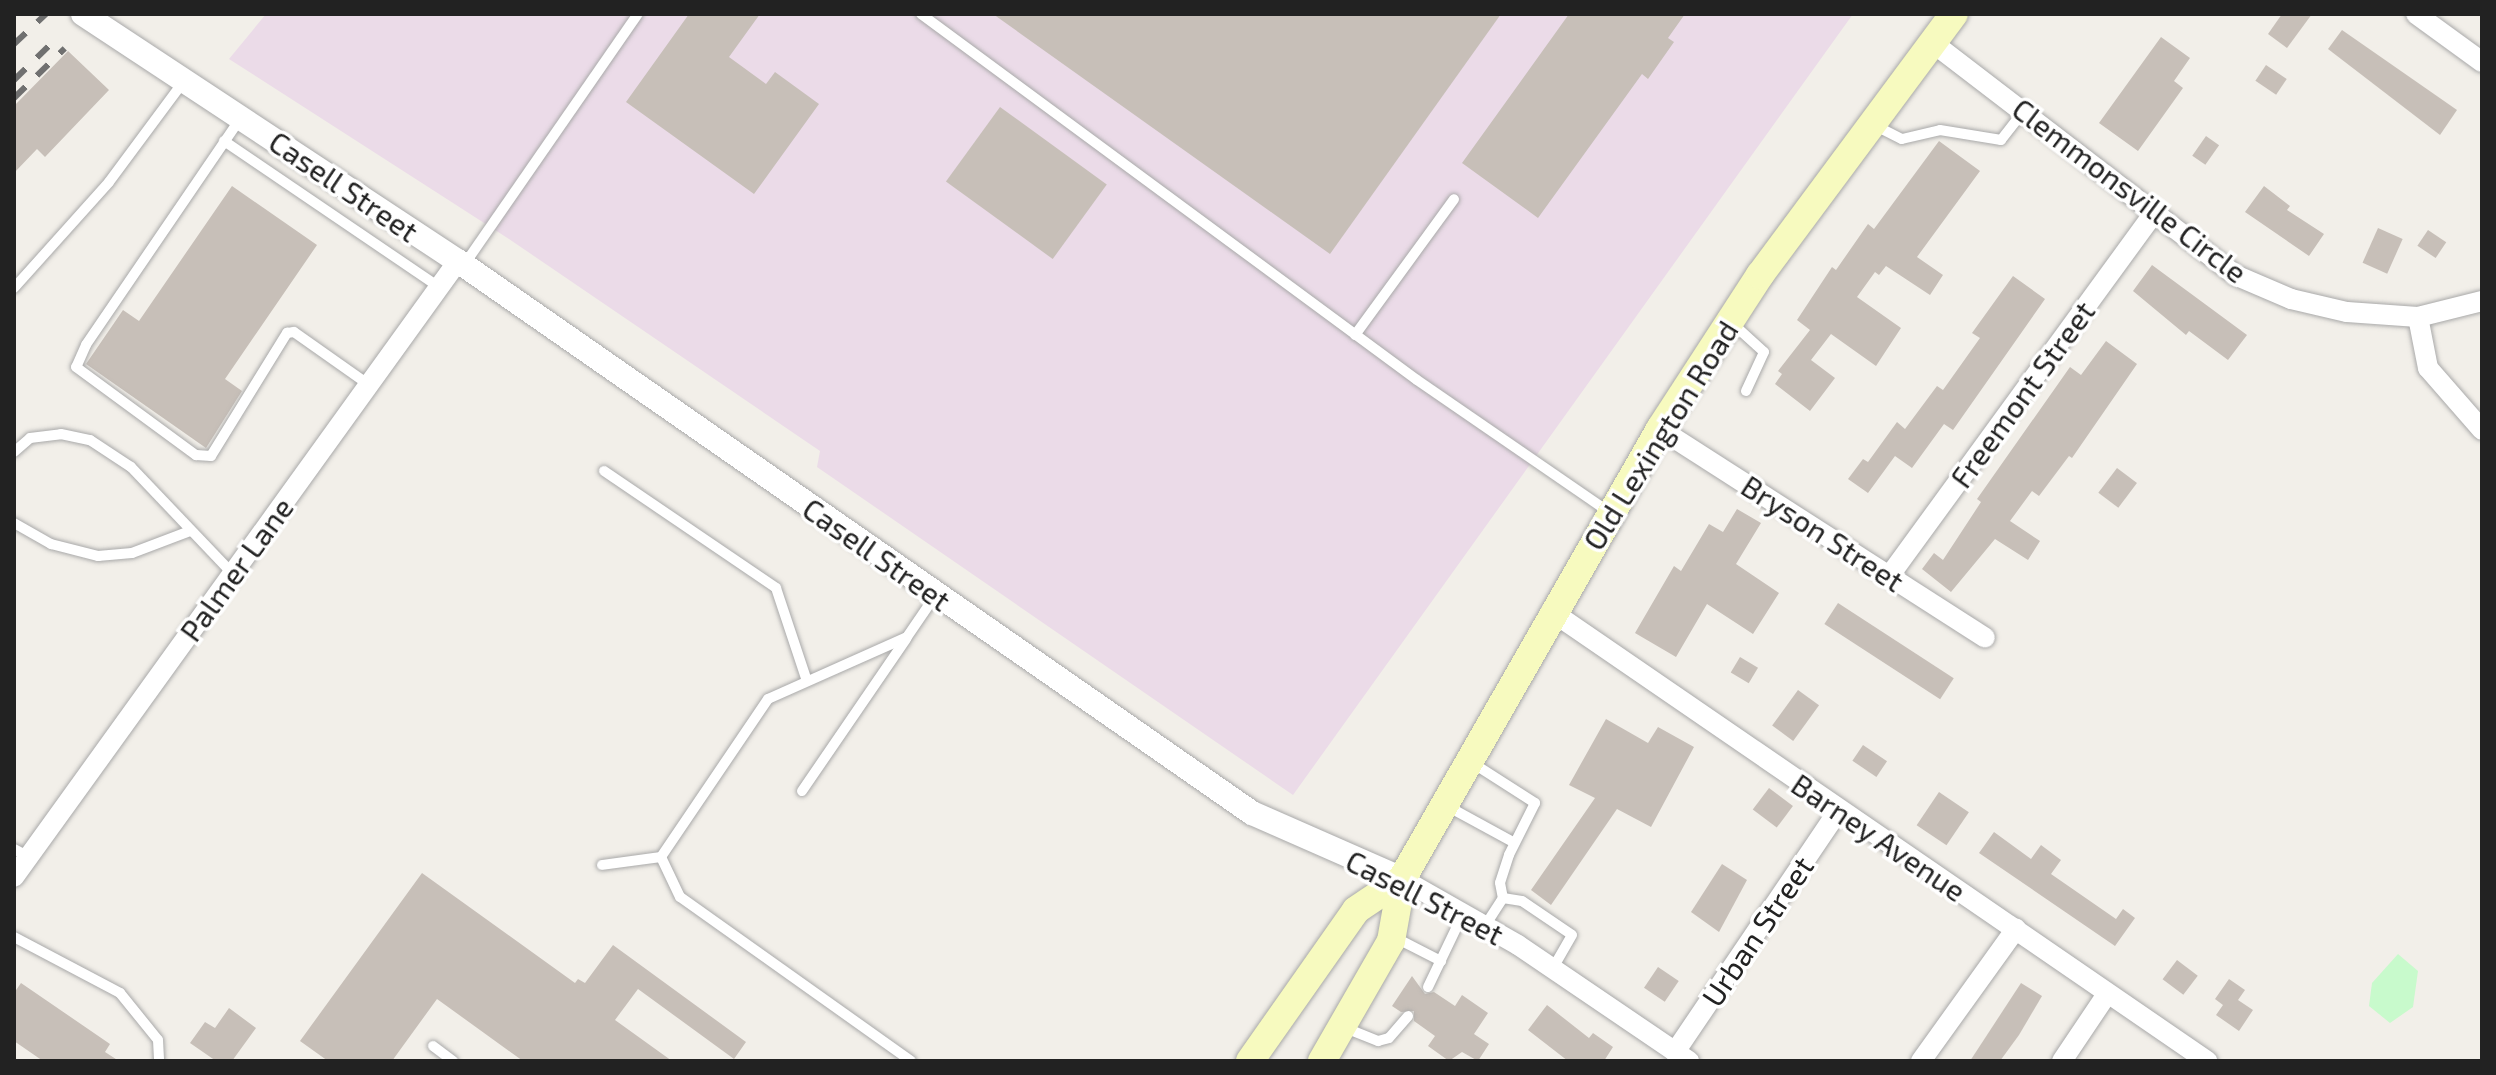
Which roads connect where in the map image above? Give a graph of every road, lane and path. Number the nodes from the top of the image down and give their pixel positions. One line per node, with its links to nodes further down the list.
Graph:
1 (83, 14): 8 (street, Casell Street)
2 (638, 14): 15 (lane)
3 (921, 14): 21 (lane)
4 (1954, 14): 6 (main road, Old Lexington Road)
5 (2416, 14): 7 (street)
6 (1933, 43): 9 (street, Clemmonsville Circle); 11 (main road, Old Lexington Road)
7 (2482, 62)
8 (185, 80): 10 (street, Casell Street); 17 (lane)
9 (2023, 112): 11 (lane); 14 (street, Clemmonsville Circle)
10 (241, 117): 12 (lane); 15 (street, Casell Street)
11 (1873, 124): 20 (main road, Old Lexington Road)
12 (224, 141): 16 (lane); 22 (lane)
13 (1454, 199): 21 (lane)
14 (2155, 212): 19 (street, Clemmonsville Circle); 32 (street, Freemont Street)
15 (461, 263): 16 (street, Palmer Lane); 33 (street, Casell Street)
16 (439, 287): 22 (street, Palmer Lane)
17 (14, 288)
18 (2482, 301): 19 (street, Clemmonsville Circle)
19 (2418, 317): 25 (street)
20 (1730, 322): 23 (lane); 24 (main road, Old Lexington Road)
21 (1355, 335): 28 (lane)
22 (369, 385): 31 (street, Palmer Lane)
23 (1746, 391)
24 (1660, 429): 28 (main road, Old Lexington Road); 32 (street, Bryson Street)
25 (2482, 430)
26 (14, 452): 30 (lane)
27 (604, 471): 37 (lane)
28 (1610, 513): 34 (main road, Old Lexington Road)
29 (14, 523): 30 (lane)
30 (190, 531): 31 (lane)
31 (233, 574): 43 (street, Palmer Lane)
32 (1890, 575): 36 (street, Bryson Street)
33 (935, 596): 35 (lane); 47 (street, Casell Street)
34 (1551, 611): 38 (main road, Old Lexington Road); 41 (street, Barney Avenue)
35 (907, 637): 37 (lane); 39 (lane)
36 (1985, 638)
37 (806, 678): 44 (lane)
38 (1469, 761): 40 (main road, Old Lexington Road); 42 (lane)
39 (802, 791)
40 (1445, 805): 42 (lane); 47 (main road, Old Lexington Road)
41 (1839, 810): 51 (street, Barney Avenue); 62 (street, Urban Street)
42 (1515, 843): 48 (lane)
43 (21, 853): 46 (street, Palmer Lane)
44 (661, 857): 45 (lane); 65 (lane)
45 (602, 865)
46 (14, 877)
47 (1402, 879): 49 (street, Casell Street); 52 (main road, Old Lexington Road); 60 (main road, Old Lexington Road)
48 (1503, 898): 50 (lane); 55 (lane)
49 (1463, 914): 50 (street, Casell Street); 54 (lane)
50 (1485, 926): 55 (street, Casell Street)
51 (2016, 929): 57 (street, Barney Avenue); 69 (street)
52 (1393, 936): 54 (lane); 59 (main road, Old Lexington Road)
53 (14, 937): 63 (lane)
54 (1441, 961): 56 (lane)
55 (1553, 968): 62 (street, Casell Street)
56 (1428, 987)
57 (2107, 994): 70 (street); 71 (street, Barney Avenue)
58 (1408, 1016): 59 (lane)
59 (1342, 1027): 68 (main road, Old Lexington Road)
60 (1269, 1034): 66 (main road); 67 (main road)
61 (433, 1046): 64 (lane)
62 (1682, 1056)
63 (159, 1061)
64 (453, 1061)
65 (911, 1061)
66 (1250, 1061)
67 (1257, 1061)
68 (1322, 1061)
69 (1921, 1061)
70 (2062, 1061)
71 (2207, 1061)

